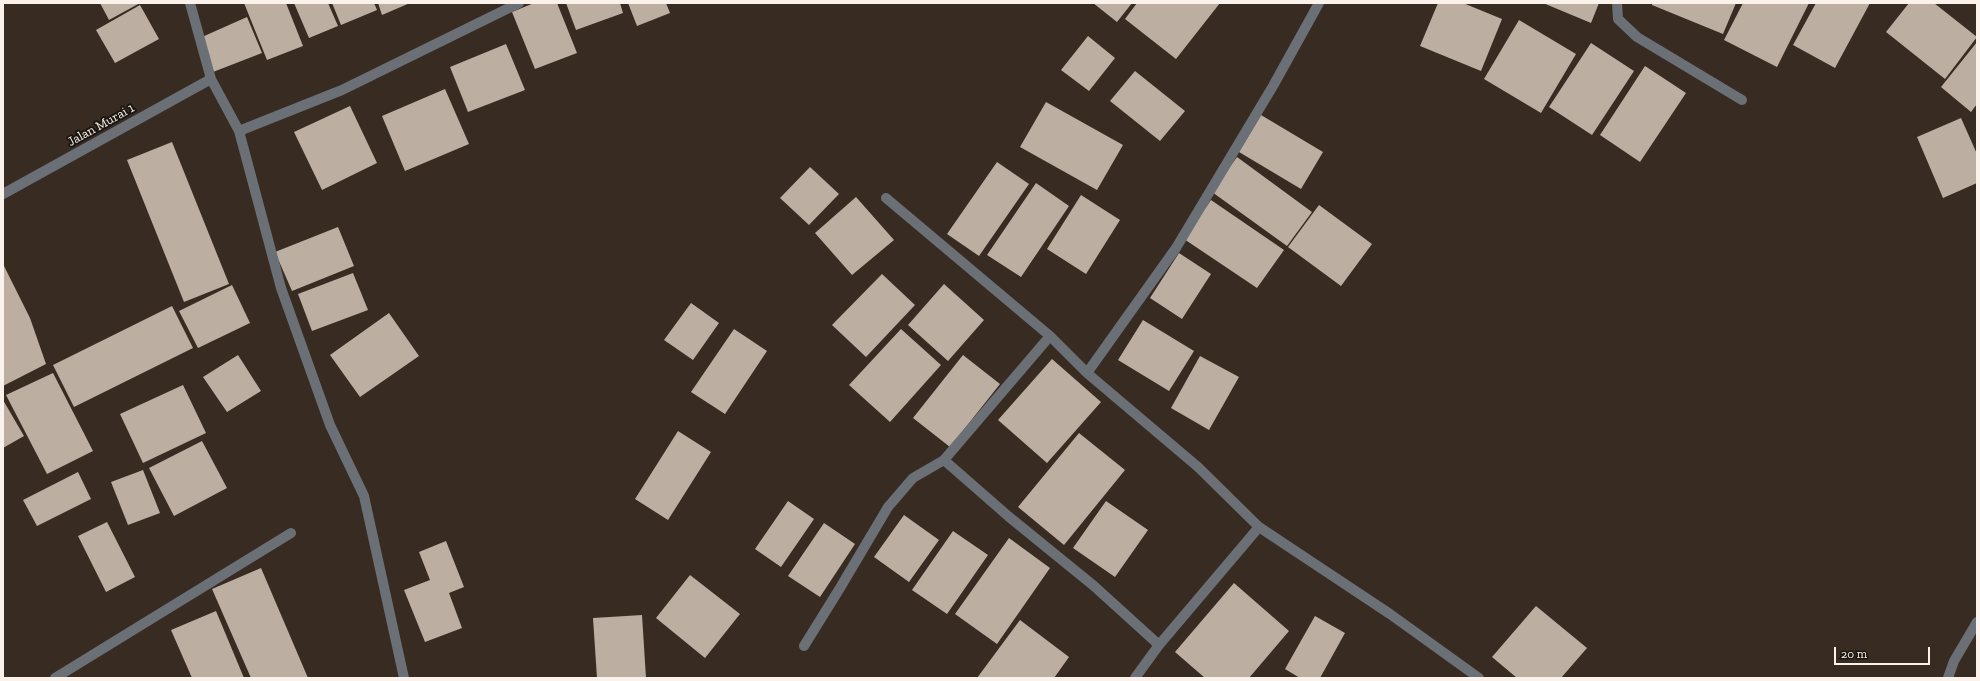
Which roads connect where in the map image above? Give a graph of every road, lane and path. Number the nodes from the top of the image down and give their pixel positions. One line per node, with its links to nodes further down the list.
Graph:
1 (190, 3): 5 (street)
2 (519, 3): 7 (street)
3 (1319, 3): 11 (street)
4 (1617, 3): 6 (street)
5 (211, 79): 7 (street); 8 (street, Jalan Murai 1)
6 (1742, 100)
7 (239, 131): 19 (street)
8 (3, 194)
9 (886, 198): 10 (street)
10 (1050, 336): 11 (street); 12 (street)
11 (1088, 373): 13 (street)
12 (944, 460): 16 (street); 17 (street)
13 (1259, 527): 16 (street); 21 (street)
14 (291, 533): 18 (street)
15 (1977, 622): 22 (street)
16 (1159, 645): 20 (street)
17 (804, 646)
18 (55, 678)
19 (404, 678)
20 (1135, 678)
21 (1480, 678)
22 (1948, 678)

